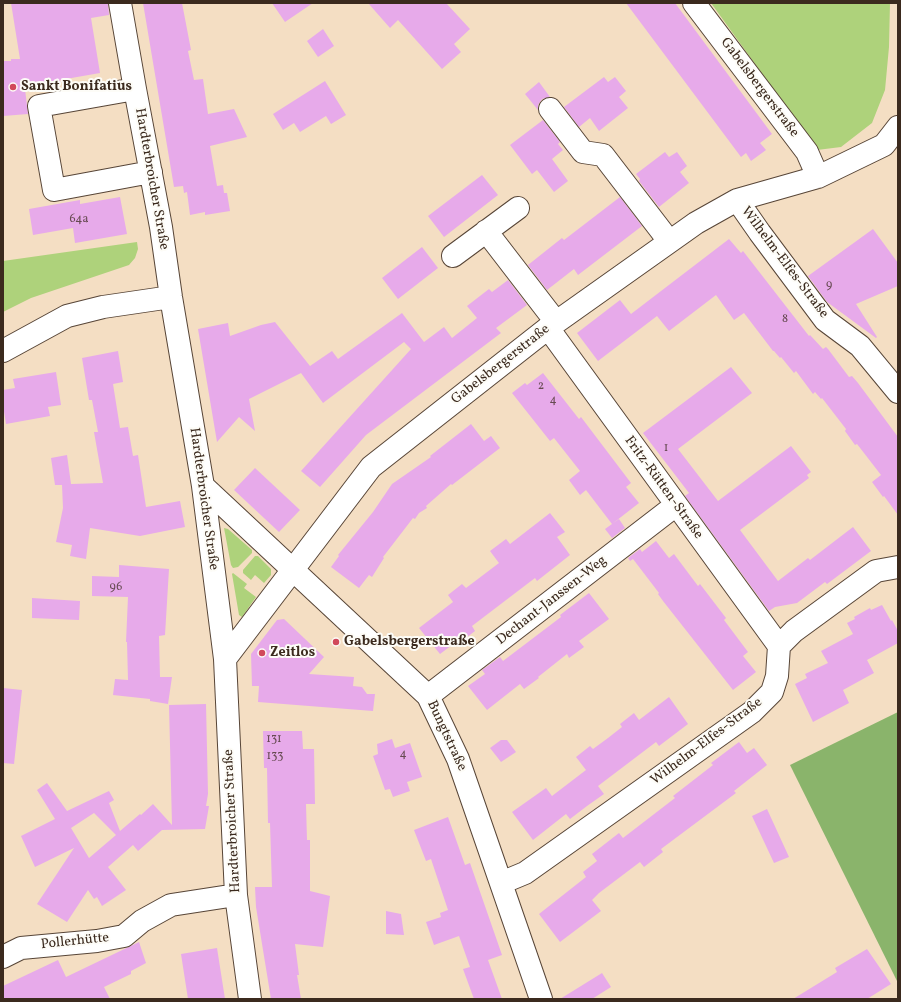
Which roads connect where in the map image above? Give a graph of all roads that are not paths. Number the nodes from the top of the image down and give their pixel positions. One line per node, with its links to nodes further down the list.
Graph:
1 (120, 3): 3 (street, Hardterbroicher Straße)
2 (694, 3): 7 (street, Gabelsbergerstraße)
3 (135, 89): 6 (street, Hardterbroicher Straße); 6 (street)
4 (550, 109): 11 (street)
5 (898, 127): 7 (street, Gabelsbergerstraße)
6 (151, 172): 13 (street, Hardterbroicher Straße)
7 (818, 177): 8 (street, Gabelsbergerstraße)
8 (737, 200): 11 (street, Gabelsbergerstraße); 16 (street, Wilhelm-Elfes-Straße)
9 (518, 208): 10 (street)
10 (486, 231): 12 (street); 14 (street, Gabelsbergerstraße)
11 (669, 241): 14 (street, Gabelsbergerstraße)
12 (453, 256)
13 (171, 297): 15 (street); 17 (street, Hardterbroicher Straße)
14 (552, 325): 18 (street, Fritz-Rütten-Straße); 20 (street, Gabelsbergerstraße)
15 (3, 351)
16 (898, 392)
17 (203, 486): 20 (street, Bungtstraße); 22 (street, Hardterbroicher Straße)
18 (676, 505): 21 (street, Fritz-Rütten-Straße); 23 (street, Dechant-Janssen-Weg)
19 (898, 567): 21 (street)
20 (293, 571): 22 (street, Gabelsbergerstraße); 23 (street, Bungtstraße)
21 (779, 646): 24 (street, Wilhelm-Elfes-Straße)
22 (225, 659): 25 (street, Hardterbroicher Straße)
23 (428, 696): 24 (street, Bungtstraße)
24 (501, 882): 28 (street, Bungtstraße)
25 (236, 895): 26 (street, Pollerhütte); 27 (street, Hardterbroicher Straße)
26 (3, 958)
27 (250, 999)
28 (541, 999)

